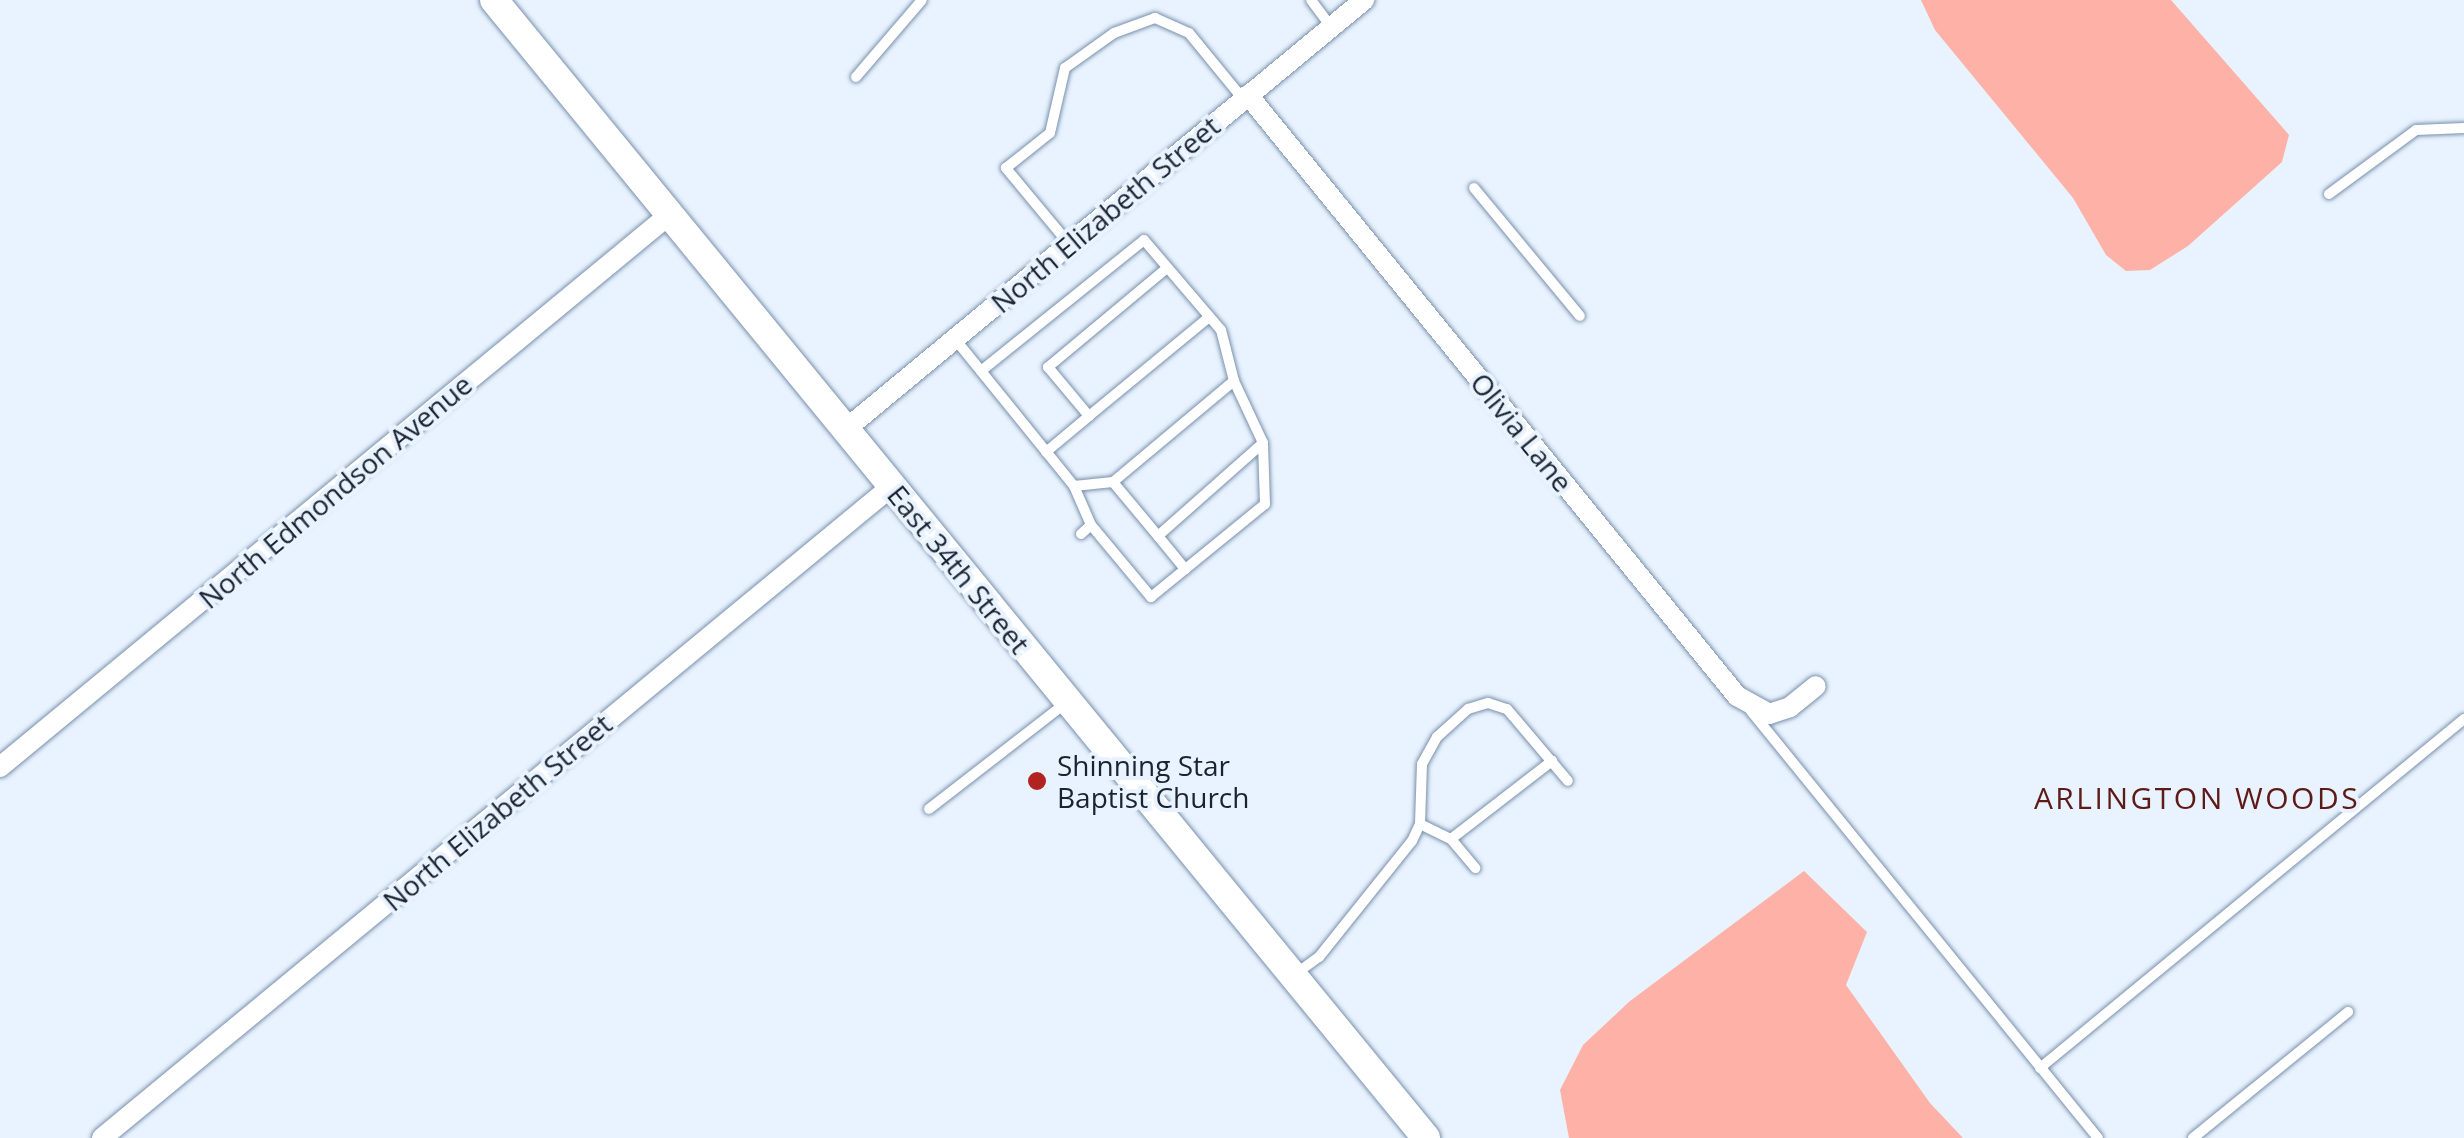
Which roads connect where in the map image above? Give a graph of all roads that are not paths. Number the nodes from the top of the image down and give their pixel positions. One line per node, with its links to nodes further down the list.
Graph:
1 (494, 0): 11 (main road, East 34th Street)
2 (922, 0): 6 (lane)
3 (1311, 0): 5 (lane)
4 (1364, 0): 5 (street, North Elizabeth Street)
5 (1331, 27): 7 (street, North Elizabeth Street)
6 (856, 77)
7 (1245, 98): 12 (street, North Elizabeth Street); 12 (lane); 32 (street, Olivia Lane)
8 (2464, 128): 10 (lane)
9 (1474, 188): 14 (lane)
10 (2329, 194)
11 (669, 215): 20 (main road, East 34th Street); 35 (street, North Edmondson Avenue)
12 (1069, 244): 16 (street, North Elizabeth Street)
13 (1167, 268): 15 (lane); 17 (lane); 19 (lane)
14 (1580, 316)
15 (1209, 317): 18 (lane); 19 (lane)
16 (954, 339): 17 (lane); 20 (street, North Elizabeth Street)
17 (980, 371): 22 (lane)
18 (1234, 380): 21 (lane); 23 (lane)
19 (1090, 416): 22 (lane)
20 (846, 429): 24 (main road, East 34th Street)
21 (1263, 443): 28 (lane); 29 (lane)
22 (1046, 452): 25 (lane)
23 (1113, 482): 25 (lane); 28 (lane)
24 (892, 486): 31 (main road, East 34th Street); 44 (street, North Elizabeth Street)
25 (1074, 486): 26 (lane)
26 (1092, 525): 27 (lane); 29 (lane)
27 (1081, 534)
28 (1158, 536): 29 (lane)
29 (1185, 569)
30 (1816, 686): 32 (street)
31 (1068, 702): 37 (lane); 41 (main road, East 34th Street)
32 (1747, 706): 43 (lane)
33 (2464, 719): 43 (lane)
34 (1552, 761): 36 (lane); 38 (lane); 39 (lane)
35 (0, 766)
36 (1568, 781)
37 (928, 809)
38 (1420, 824): 39 (lane); 41 (lane)
39 (1452, 839): 40 (lane)
40 (1475, 868)
41 (1293, 976): 45 (main road, East 34th Street)
42 (2348, 1012): 47 (lane)
43 (2040, 1068): 46 (lane)
44 (102, 1138)
45 (1426, 1138)
46 (2098, 1138)
47 (2193, 1138)

